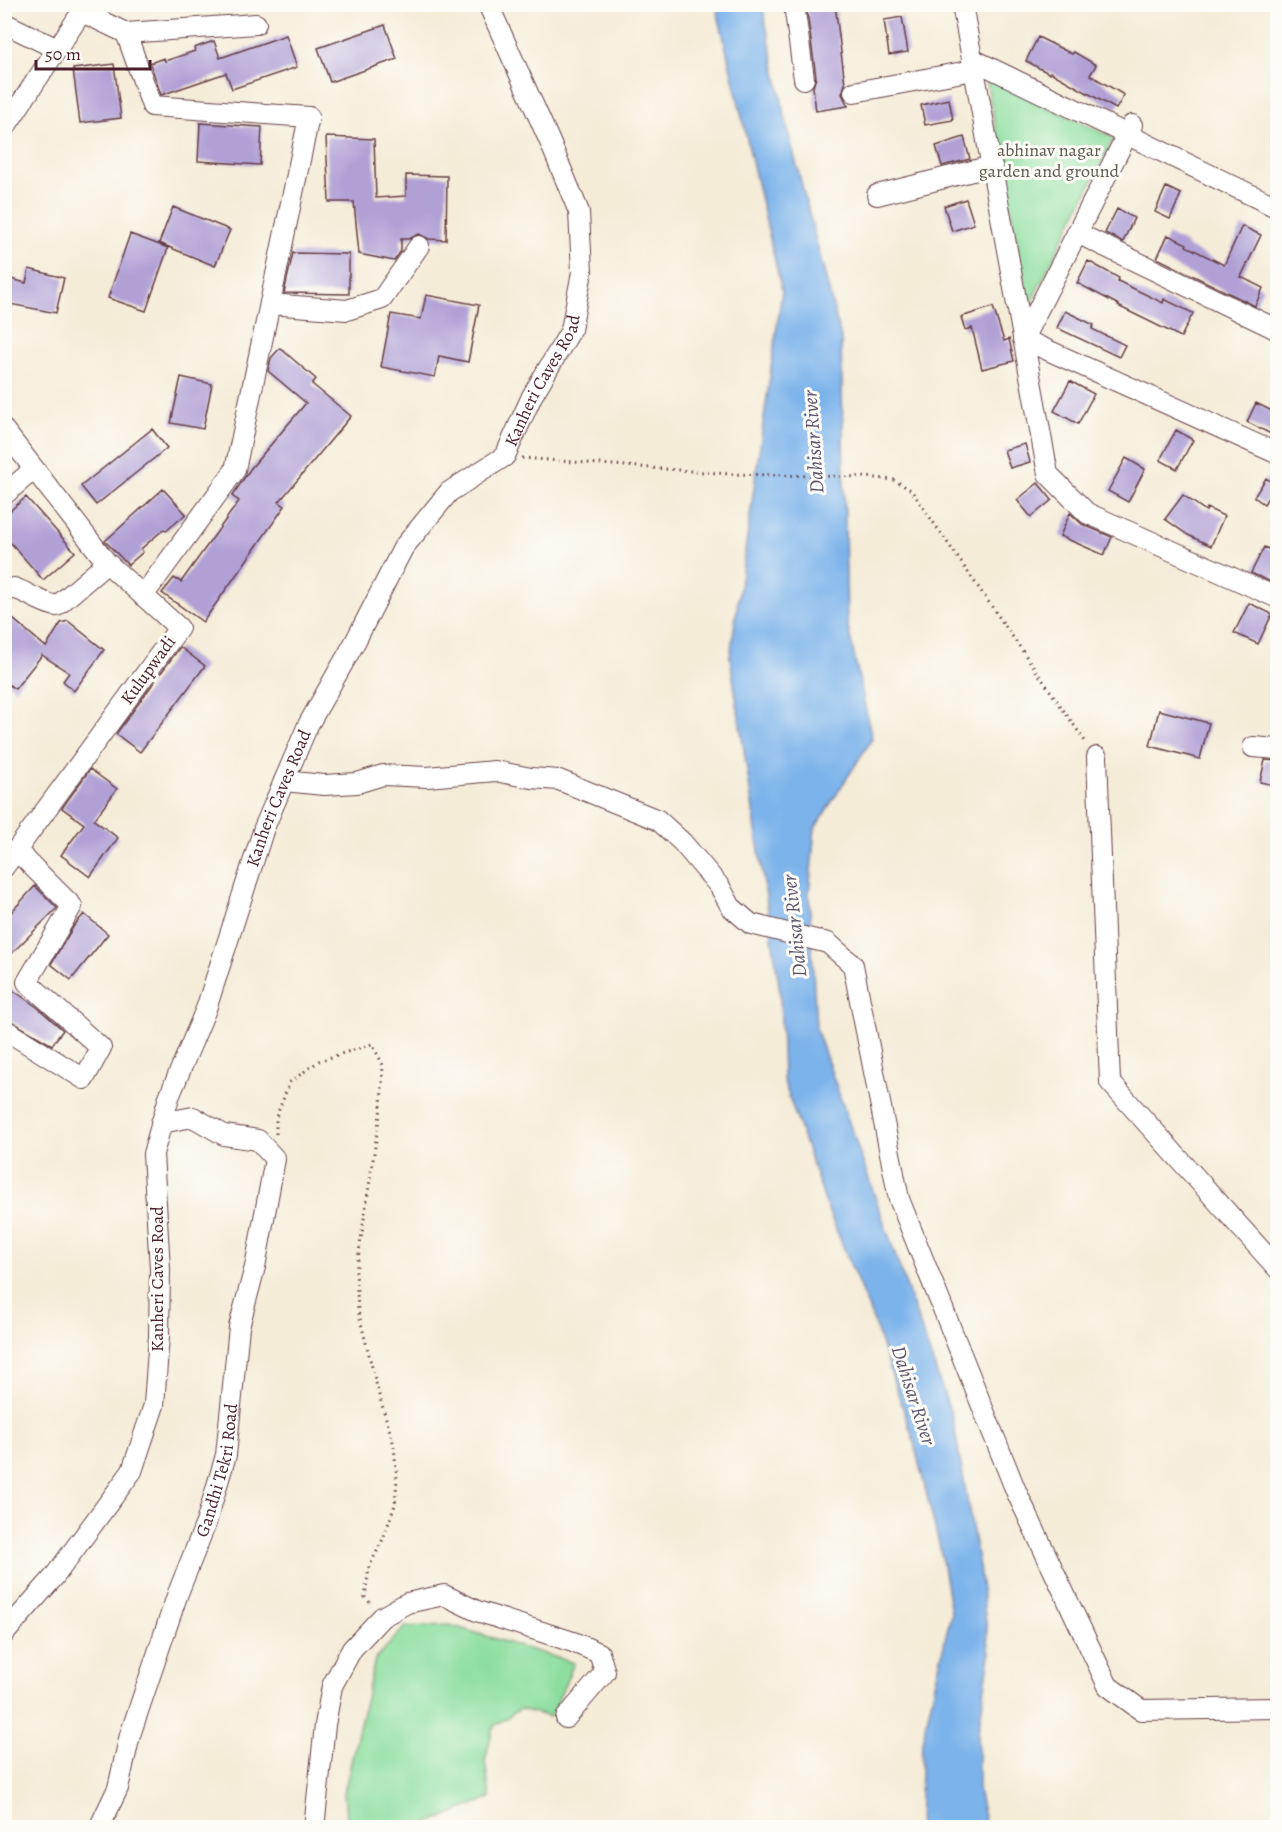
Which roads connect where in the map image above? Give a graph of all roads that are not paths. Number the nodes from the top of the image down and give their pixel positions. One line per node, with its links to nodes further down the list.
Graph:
1 (488, 4): 35 (street, Kanheri Caves Road)
2 (794, 4): 10 (street)
3 (962, 4): 9 (street)
4 (84, 8): 7 (street); 8 (street)
5 (4, 23): 8 (street)
6 (256, 24): 7 (street)
7 (126, 33): 21 (street)
8 (57, 49): 12 (street)
9 (972, 60): 11 (street); 13 (street); 14 (street)
10 (804, 79)
11 (854, 92)
12 (4, 129)
13 (1130, 130): 15 (street); 19 (street)
14 (992, 166): 16 (street); 23 (street)
15 (1210, 169): 17 (street); 18 (street)
16 (877, 195)
17 (1278, 195)
18 (1278, 208)
19 (1077, 233): 22 (street); 23 (street)
20 (419, 246): 21 (street)
21 (270, 304): 30 (street)
22 (1278, 330)
23 (1023, 339): 25 (street); 31 (street)
24 (4, 430): 26 (street, Kulupwadi)
25 (1278, 454)
26 (34, 469): 27 (street); 28 (street, Kulupwadi)
27 (4, 495)
28 (107, 563): 29 (street); 30 (street, Kulupwadi)
29 (4, 592)
30 (143, 596): 36 (street, Kulupwadi)
31 (1278, 598)
32 (1253, 747): 33 (street)
33 (1278, 749)
34 (1097, 758): 40 (street)
35 (284, 781): 39 (street, Kanheri Caves Road); 42 (street)
36 (16, 850): 37 (street, Kulupwadi); 38 (street)
37 (4, 867)
38 (4, 1029)
39 (161, 1124): 41 (street, Kanheri Caves Road); 44 (street, Gandhi Tekri Road)
40 (1278, 1269)
41 (4, 1634)
42 (1278, 1708)
43 (566, 1718): 45 (street)
44 (99, 1827)
45 (314, 1827)

